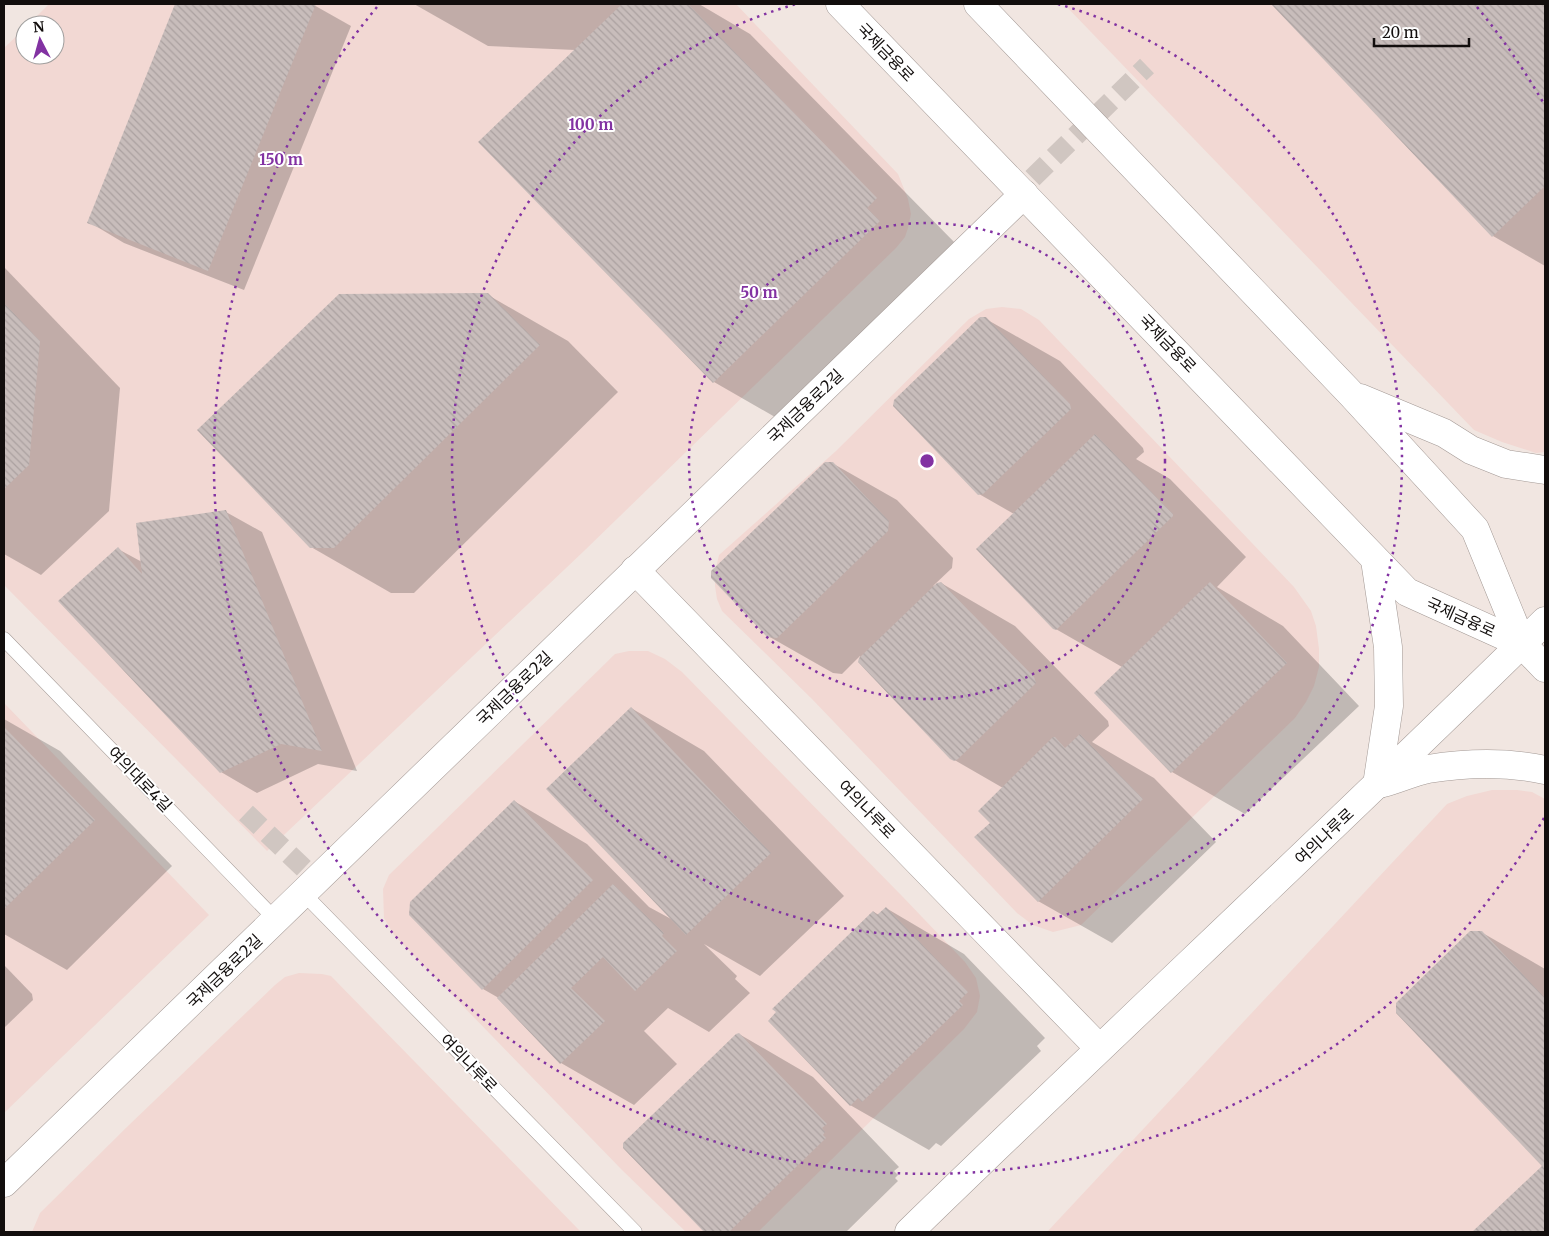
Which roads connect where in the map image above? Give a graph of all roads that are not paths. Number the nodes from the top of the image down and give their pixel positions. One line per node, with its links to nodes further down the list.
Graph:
1 (840, 4): 3 (street, 국제금융로)
2 (978, 4): 4 (street, 국제금융로)
3 (1024, 194): 6 (street, 국제금융로); 7 (street, 국제금융로2길)
4 (1352, 395): 5 (street); 10 (street, 국제금융로)
5 (1545, 470)
6 (1375, 560): 10 (street, 국제금융로); 13 (street)
7 (635, 570): 14 (street, 국제금융로2길); 16 (street, 여의나루로)
8 (1545, 621): 10 (street, 여의나루로)
9 (4, 639): 15 (lane, 여의대로4길)
10 (1522, 644): 11 (street, 국제금융로); 13 (street, 여의나루로)
11 (1545, 668)
12 (1545, 770): 13 (street)
13 (1377, 785): 16 (street, 여의나루로)
14 (304, 894): 15 (street, 국제금융로2길); 18 (lane, 여의나루로)
15 (276, 920): 17 (street, 국제금융로2길)
16 (1099, 1048): 19 (street, 여의나루로)
17 (4, 1183)
18 (635, 1232)
19 (910, 1232)

